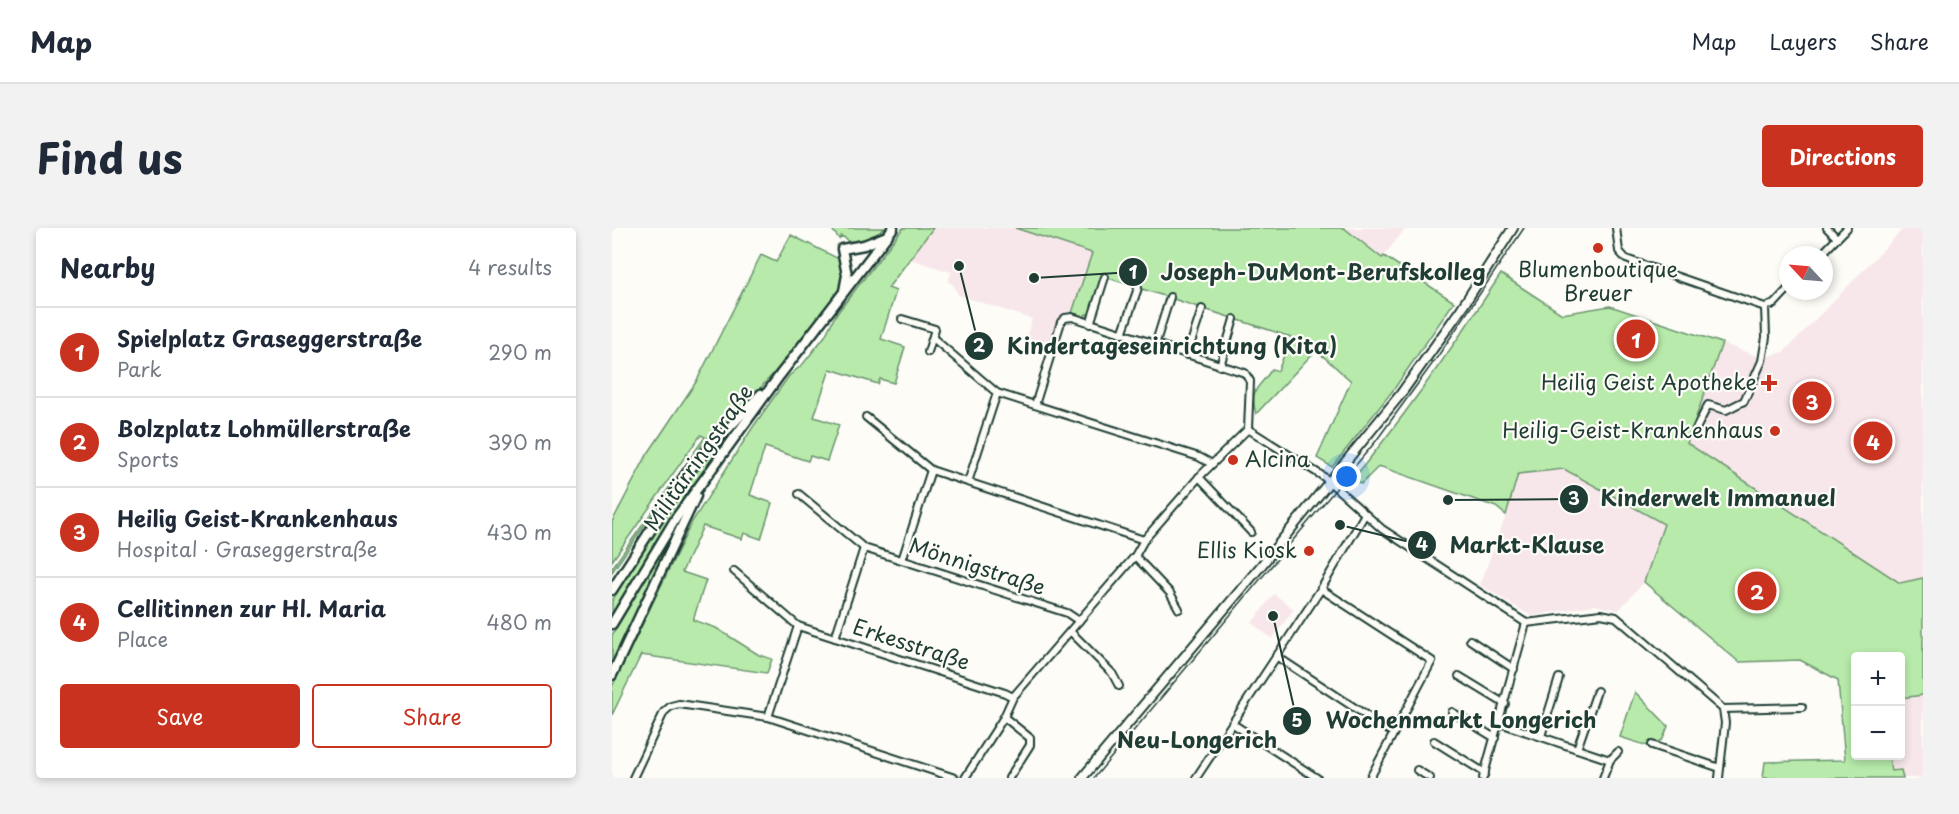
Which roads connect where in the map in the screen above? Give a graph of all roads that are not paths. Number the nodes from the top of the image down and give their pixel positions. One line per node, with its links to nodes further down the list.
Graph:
1 (893, 228): 6 (main road, Militärringstraße)
2 (1513, 228): 36 (street)
3 (1616, 228): 14 (street)
4 (1827, 228): 7 (street)
5 (1847, 228): 7 (street)
6 (888, 236): 11 (main road, Militärringstraße); 11 (main road)
7 (1837, 238): 8 (street)
8 (1829, 246)
9 (1105, 277): 18 (street)
10 (1138, 288): 19 (street)
11 (844, 292): 25 (main road, Militärringstraße)
12 (1170, 297): 21 (street)
13 (1779, 299): 14 (street)
14 (1765, 308): 30 (street)
15 (1202, 309): 23 (street)
16 (902, 319): 20 (street)
17 (1234, 319): 24 (street)
18 (1090, 324): 19 (street); 27 (street)
19 (1122, 334): 21 (street)
20 (933, 338): 22 (street); 26 (street)
21 (1155, 345): 23 (street)
22 (928, 352)
23 (1187, 355): 24 (street)
24 (1220, 366): 29 (street)
25 (780, 375): 31 (main road, Militärringstraße); 32 (main road, Militärringstraße)
26 (997, 393): 27 (street); 37 (street)
27 (1035, 405): 33 (street)
28 (866, 417): 34 (street)
29 (1248, 429): 33 (street); 36 (street)
30 (1701, 435)
31 (718, 439): 32 (main road); 47 (main road, Militärringstraße)
32 (729, 447): 38 (main road, Militärringstraße)
33 (1212, 464): 35 (street)
34 (930, 470): 37 (street); 45 (street)
35 (1199, 477): 41 (street); 42 (street)
36 (1329, 482): 40 (street); 88 (street)
37 (968, 483): 42 (street)
38 (701, 484): 52 (main road, Militärringstraße); 59 (main road)
39 (799, 494): 43 (street, Mönnigstraße)
40 (1365, 514): 48 (street); 51 (street)
41 (1251, 532)
42 (1144, 540): 44 (street)
43 (864, 548): 45 (street, Mönnigstraße); 55 (street)
44 (1135, 556): 49 (street); 50 (street)
45 (902, 560): 50 (street, Mönnigstraße)
46 (734, 571): 53 (street, Erkesstraße)
47 (612, 590)
48 (1321, 590): 57 (street); 73 (street)
49 (1179, 609)
50 (1079, 621): 54 (street)
51 (1526, 623): 58 (street); 67 (street)
52 (612, 624)
53 (798, 626): 55 (street, Erkesstraße); 69 (street)
54 (1071, 632): 62 (street); 64 (street)
55 (835, 638): 64 (street, Erkesstraße)
56 (1470, 640): 58 (street)
57 (1276, 656): 72 (street); 73 (street)
58 (1514, 669): 65 (street)
59 (612, 675)
60 (1459, 676): 65 (street)
61 (1559, 678): 74 (street)
62 (1119, 686)
63 (1597, 691): 78 (street)
64 (1013, 697): 70 (street)
65 (1505, 704): 71 (street)
66 (1802, 707): 67 (street)
67 (1723, 709): 81 (street)
68 (1452, 712): 75 (street)
69 (768, 717): 84 (street); 85 (street)
70 (1004, 717): 86 (street); 87 (street)
71 (1500, 723): 74 (street); 75 (street)
72 (1233, 724): 89 (street); 90 (street)
73 (1393, 733): 91 (street)
74 (1541, 736): 78 (street)
75 (1495, 738): 83 (street)
76 (1434, 741): 83 (street)
77 (1652, 745): 81 (street)
78 (1577, 748): 80 (street)
79 (1618, 752): 80 (street)
80 (1610, 760): 93 (street)
81 (1720, 768): 94 (street)
82 (1416, 770): 92 (street)
83 (1484, 775)
84 (633, 778)
85 (955, 778)
86 (965, 778)
87 (1010, 778)
88 (1082, 778)
89 (1196, 778)
90 (1317, 778)
91 (1370, 778)
92 (1430, 778)
93 (1604, 778)
94 (1719, 778)

